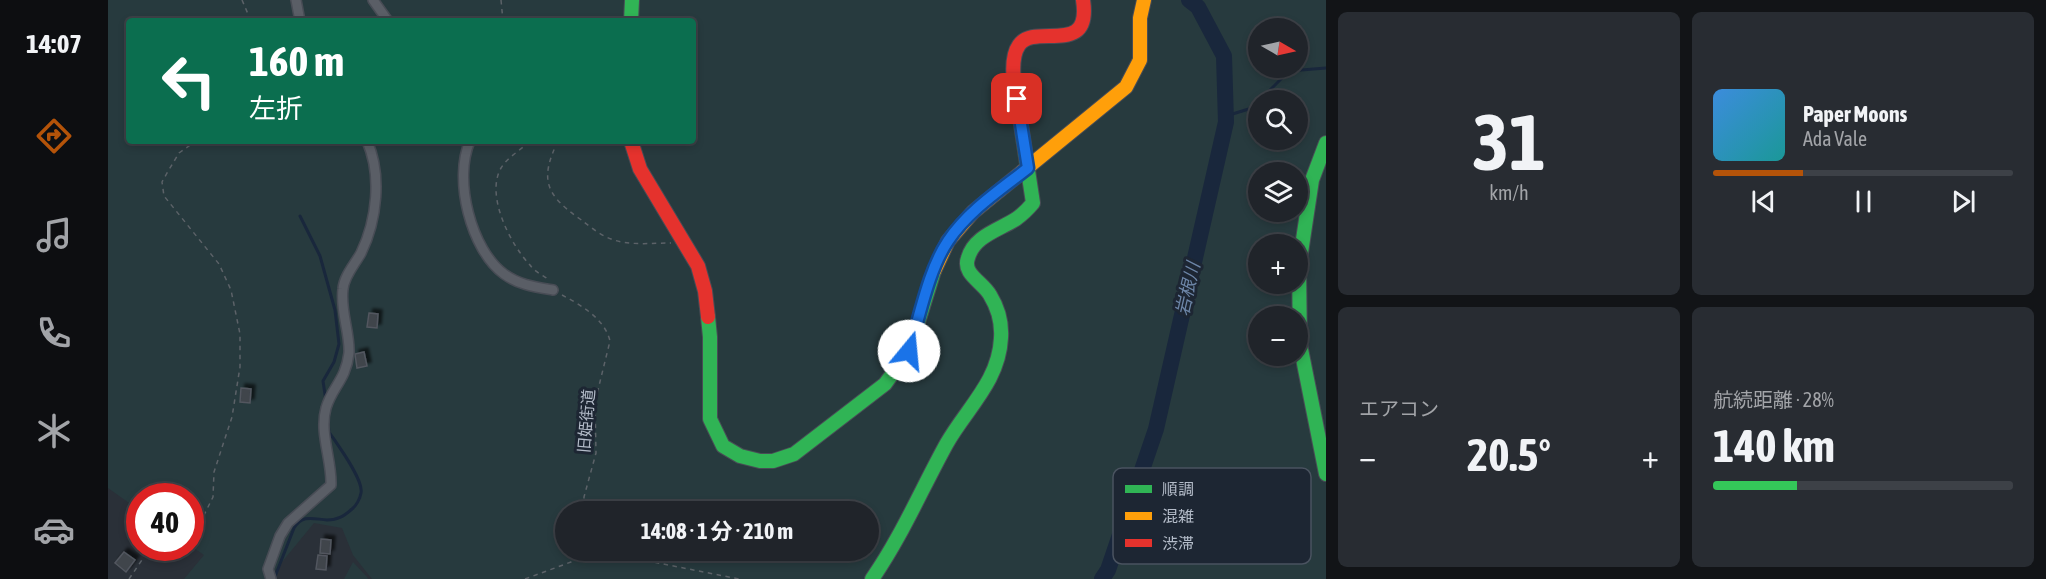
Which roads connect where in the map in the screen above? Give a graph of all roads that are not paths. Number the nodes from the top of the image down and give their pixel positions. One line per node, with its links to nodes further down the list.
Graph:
1 (296, 0): 6 (street)
2 (373, 0): 7 (street)
3 (632, 0): 8 (street)
4 (1083, 0): 13 (street)
5 (1144, 0): 13 (street)
6 (299, 18)
7 (386, 18)
8 (631, 18)
9 (1326, 143): 15 (street)
10 (368, 144): 16 (street)
11 (468, 144): 14 (street)
12 (632, 144): 13 (street)
13 (1028, 168): 17 (street)
14 (553, 290)
15 (1326, 474)
16 (271, 579)
17 (872, 579)

